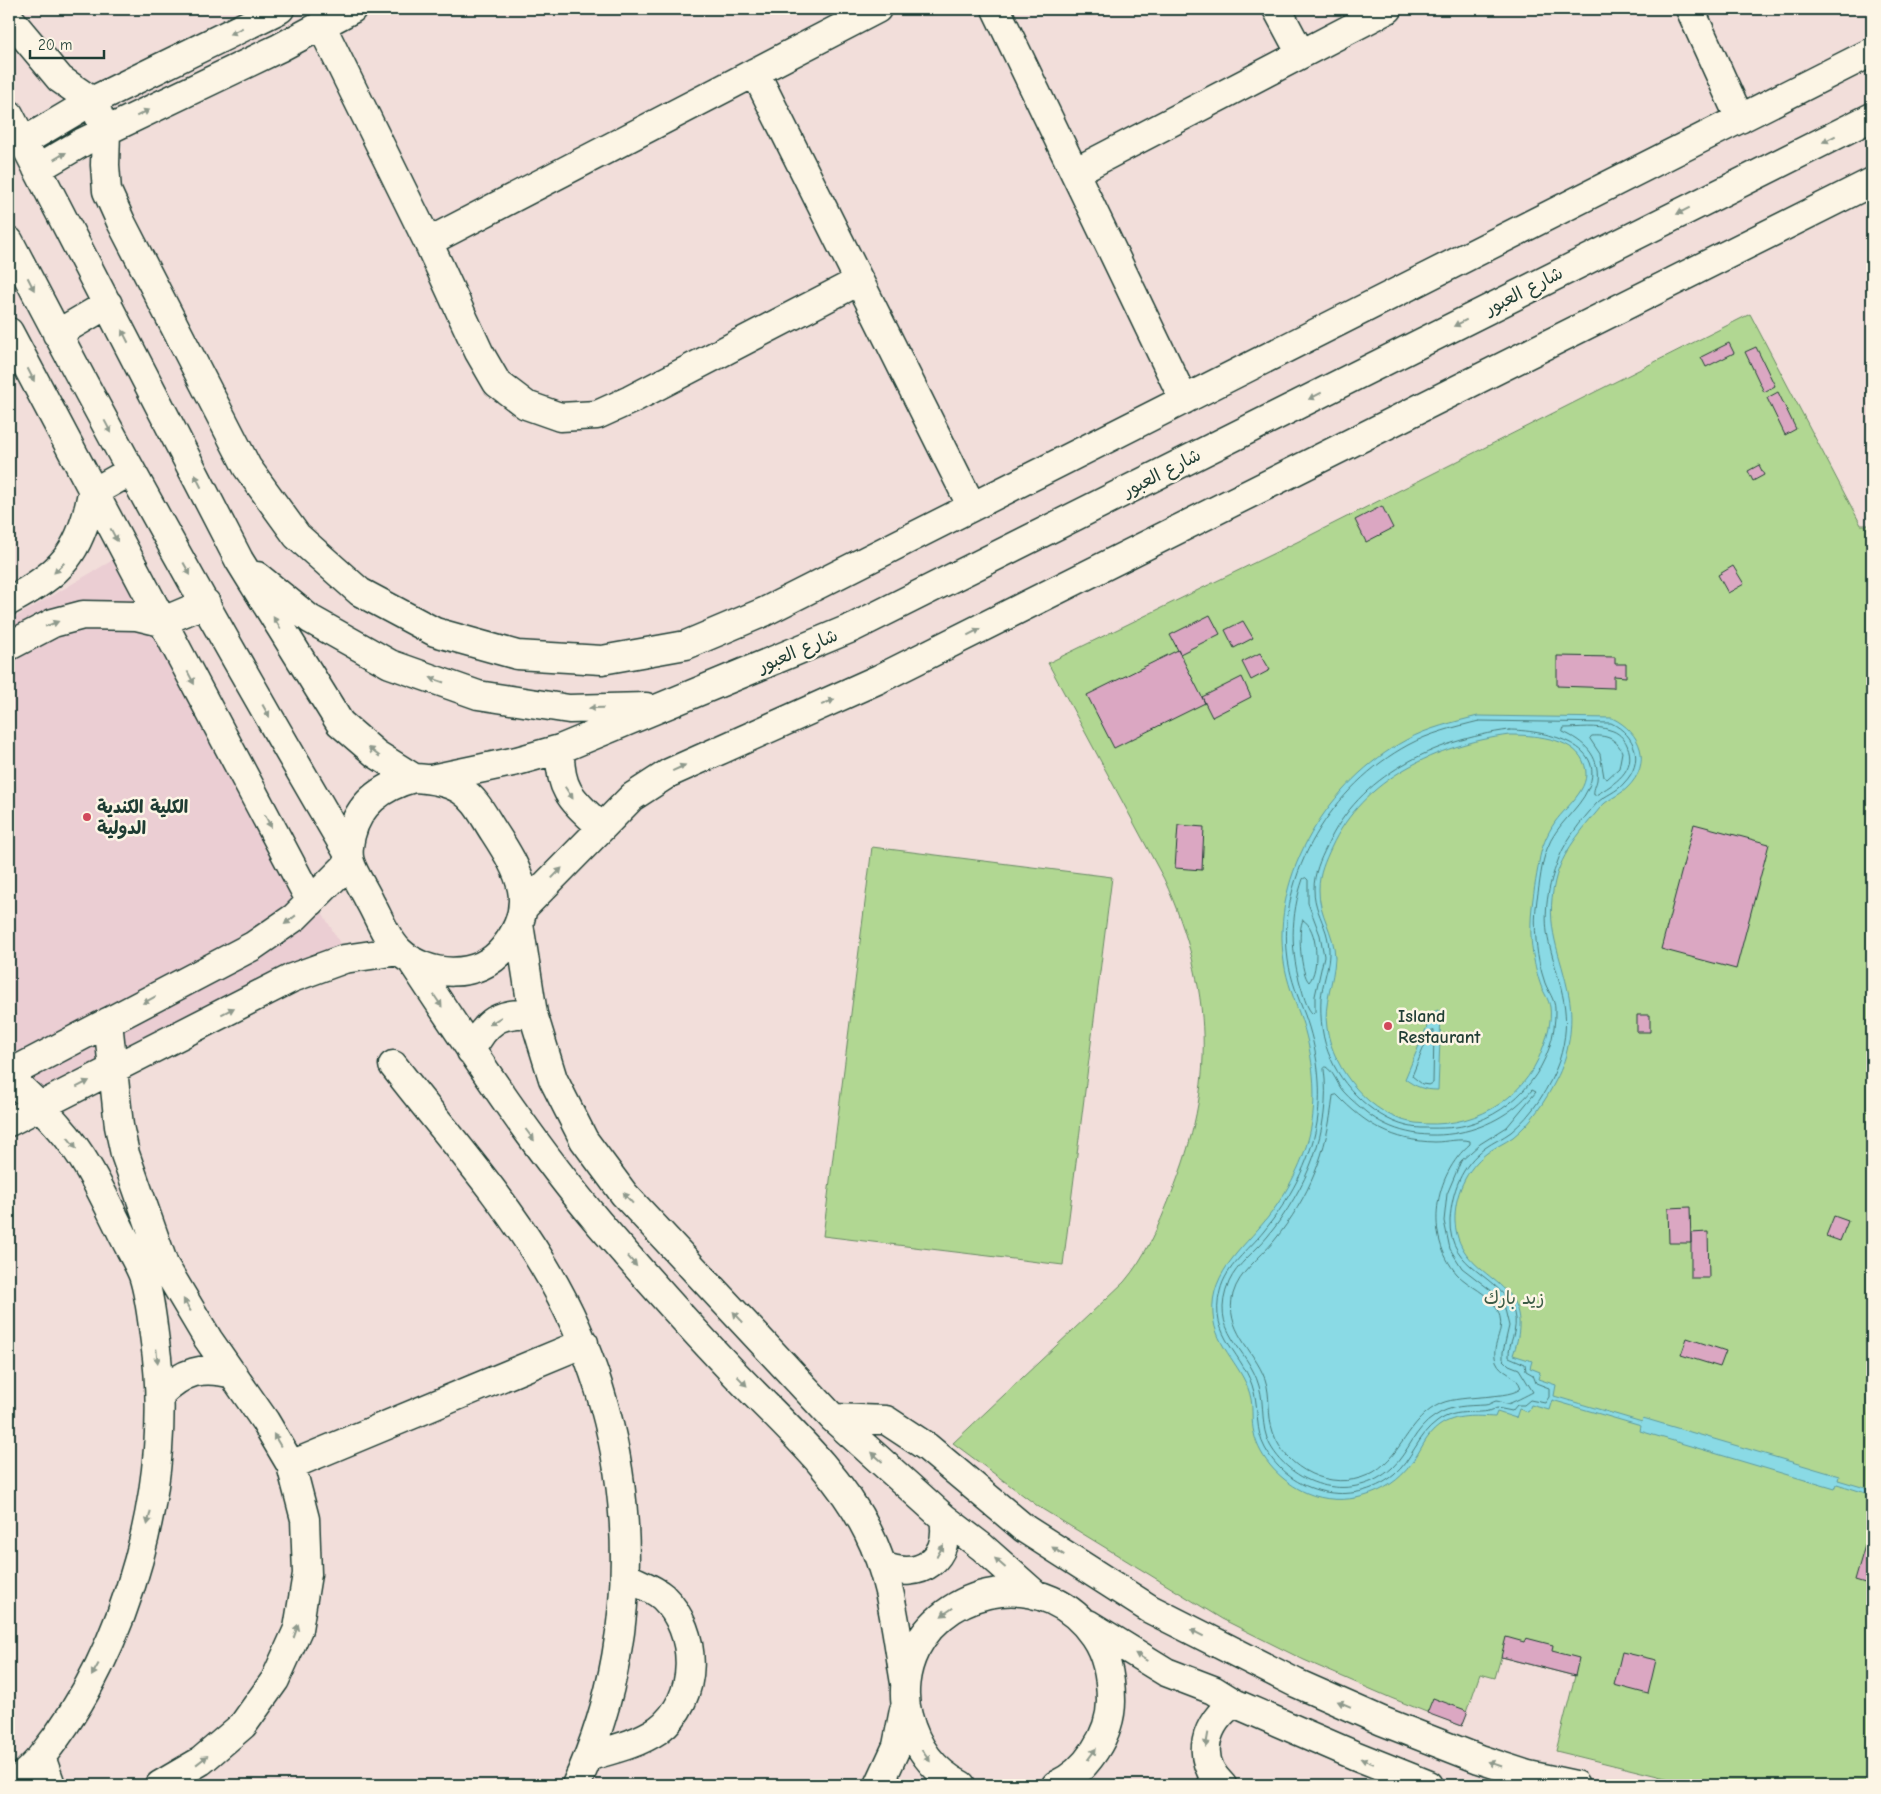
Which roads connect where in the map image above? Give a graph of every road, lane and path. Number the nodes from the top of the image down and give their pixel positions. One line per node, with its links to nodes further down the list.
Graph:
1 (877, 9): 12 (street)
2 (996, 9): 20 (street)
3 (1277, 9): 11 (street)
4 (1388, 9): 11 (street)
5 (1690, 9): 16 (street)
6 (275, 11): 9 (street); 13 (street, one-way to 13)
7 (332, 16): 9 (street); 23 (street)
8 (9, 18): 13 (street)
9 (279, 48): 17 (street, one-way to 9)
10 (1872, 52): 16 (street)
11 (1301, 54): 20 (street)
12 (755, 72): 23 (street); 24 (street)
13 (92, 101): 17 (street); 18 (street)
14 (9, 114): 18 (street)
15 (1872, 117): 37 (street, شارع العبور, one-way to 37)
16 (1740, 119): 28 (street)
17 (106, 130): 19 (street, one-way to 17); 31 (street)
18 (23, 142): 19 (street)
19 (37, 169): 25 (street)
20 (1075, 172): 28 (street)
21 (1872, 182): 40 (street, one-way to 21)
22 (9, 241): 27 (street, one-way to 27)
23 (428, 242): 24 (street)
24 (859, 281): 31 (street)
25 (108, 304): 27 (street); 32 (street, one-way to 25)
26 (9, 332): 30 (street, one-way to 30)
27 (57, 334): 29 (street, one-way to 29)
28 (1184, 400): 31 (street)
29 (132, 471): 30 (street); 34 (street, one-way to 34)
30 (92, 493): 33 (street, one-way to 33); 35 (street, one-way to 35)
31 (972, 508)
32 (239, 560): 37 (street, one-way to 32); 39 (street, one-way to 32)
33 (9, 601)
34 (206, 604): 35 (street); 41 (street, one-way to 41)
35 (161, 622): 36 (street, one-way to 35); 42 (street, one-way to 42)
36 (9, 646)
37 (662, 707): 38 (street, شارع العبور)
38 (560, 749): 39 (street, شارع العبور); 40 (street, one-way to 40)
39 (423, 779): 41 (street, شارع العبور); 43 (street)
40 (601, 827): 43 (street, one-way to 40)
41 (349, 857): 42 (street); 44 (street)
42 (311, 902): 46 (street, one-way to 46)
43 (521, 916): 44 (street); 45 (street)
44 (405, 956): 47 (street, one-way to 47); 49 (street, one-way to 44)
45 (533, 1014): 47 (street, one-way to 47); 57 (street, one-way to 45)
46 (108, 1022): 49 (street); 50 (street)
47 (472, 1051): 60 (street, one-way to 60)
48 (393, 1065): 54 (street)
49 (114, 1069): 51 (street, one-way to 49); 53 (street)
50 (9, 1075): 51 (street)
51 (39, 1107): 52 (street); 53 (street, one-way to 53)
52 (9, 1122)
53 (153, 1270): 55 (street, one-way to 53); 56 (street, one-way to 56)
54 (584, 1343): 58 (street); 61 (street)
55 (233, 1374): 56 (street); 58 (street, one-way to 55)
56 (160, 1394): 67 (street, one-way to 67)
57 (833, 1418): 59 (street, one-way to 57); 77 (street, one-way to 57)
58 (291, 1465): 70 (street, one-way to 58)
59 (944, 1518): 60 (street, one-way to 59); 62 (street, one-way to 59)
60 (883, 1566): 64 (street)
61 (626, 1577): 66 (street); 66 (street)
62 (1036, 1595): 63 (street); 64 (street, one-way to 64)
63 (1078, 1618): 65 (street, one-way to 63); 74 (street, one-way to 63)
64 (905, 1695): 72 (street); 73 (street, one-way to 73)
65 (1234, 1702): 75 (street, one-way to 75); 76 (street, one-way to 65)
66 (590, 1756): 71 (street)
67 (41, 1757): 68 (street); 69 (street)
68 (14, 1785)
69 (51, 1785)
70 (160, 1785)
71 (576, 1785)
72 (879, 1785)
73 (962, 1785)
74 (1056, 1785)
75 (1222, 1785)
76 (1429, 1785)
77 (1576, 1785)

